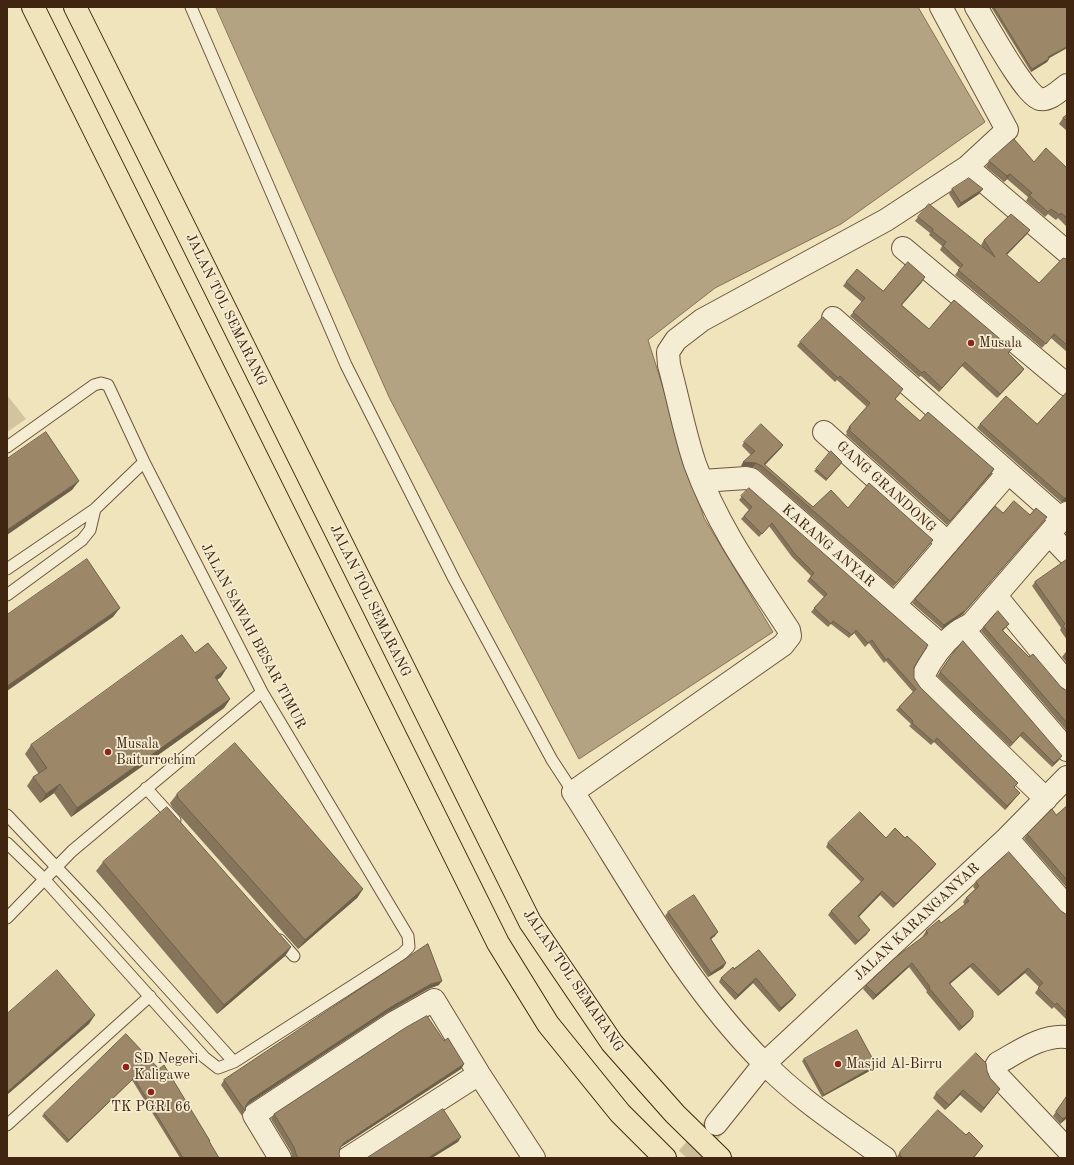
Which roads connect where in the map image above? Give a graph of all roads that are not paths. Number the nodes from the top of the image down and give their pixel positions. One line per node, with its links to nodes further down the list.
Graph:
1 (33, 7): 59 (highway)
2 (75, 7): 60 (highway, JALAN TOL SEMARANG)
3 (191, 7): 34 (lane)
4 (940, 7): 7 (street)
5 (976, 7): 6 (street)
6 (1067, 85)
7 (968, 167): 9 (street); 16 (street)
8 (903, 248): 11 (street)
9 (1067, 252)
10 (833, 318): 15 (street)
11 (1067, 385)
12 (824, 432): 19 (street, GANG GRANDONG)
13 (7, 447): 14 (lane, JALAN SAWAH BESAR TIMUR)
14 (144, 462): 17 (lane); 30 (lane, JALAN SAWAH BESAR TIMUR)
15 (1008, 473): 18 (street); 19 (street)
16 (702, 481): 26 (street, KARANG ANYAR); 34 (street)
17 (95, 509): 21 (lane); 23 (lane)
18 (1059, 522): 20 (street); 25 (street)
19 (948, 543): 26 (street)
20 (1067, 553)
21 (23, 558): 22 (lane); 23 (lane)
22 (7, 569)
23 (32, 576): 24 (lane)
24 (7, 595)
25 (996, 596): 27 (street); 29 (street)
26 (895, 604): 28 (street, KARANG ANYAR)
27 (963, 629): 28 (street); 31 (street)
28 (942, 646): 35 (street)
29 (1067, 683)
30 (262, 692): 33 (lane); 50 (lane, JALAN SAWAH BESAR TIMUR)
31 (1067, 750)
32 (1067, 777): 35 (street, JALAN KARANGANYAR)
33 (146, 788): 37 (lane); 40 (lane)
34 (573, 792): 51 (street)
35 (1046, 799): 38 (street, JALAN KARANGANYAR)
36 (7, 815): 40 (lane)
37 (183, 830)
38 (1007, 838): 42 (street); 51 (street, JALAN KARANGANYAR)
39 (7, 843): 41 (lane)
40 (56, 866): 41 (lane); 43 (lane)
41 (44, 879): 44 (lane); 45 (lane)
42 (1067, 907)
43 (96, 909): 45 (lane); 50 (lane)
44 (7, 918)
45 (82, 922): 48 (lane)
46 (273, 932): 47 (lane)
47 (294, 956)
48 (150, 996): 50 (lane); 54 (lane)
49 (1067, 1037): 55 (street)
50 (234, 1062)
51 (761, 1068): 53 (street, JALAN KARANGANYAR); 61 (street)
52 (479, 1074): 56 (street); 57 (street); 58 (street)
53 (716, 1124)
54 (7, 1125)
55 (1067, 1149)
56 (280, 1158)
57 (348, 1158)
58 (534, 1158)
59 (665, 1158)
60 (720, 1158)
61 (885, 1158)

